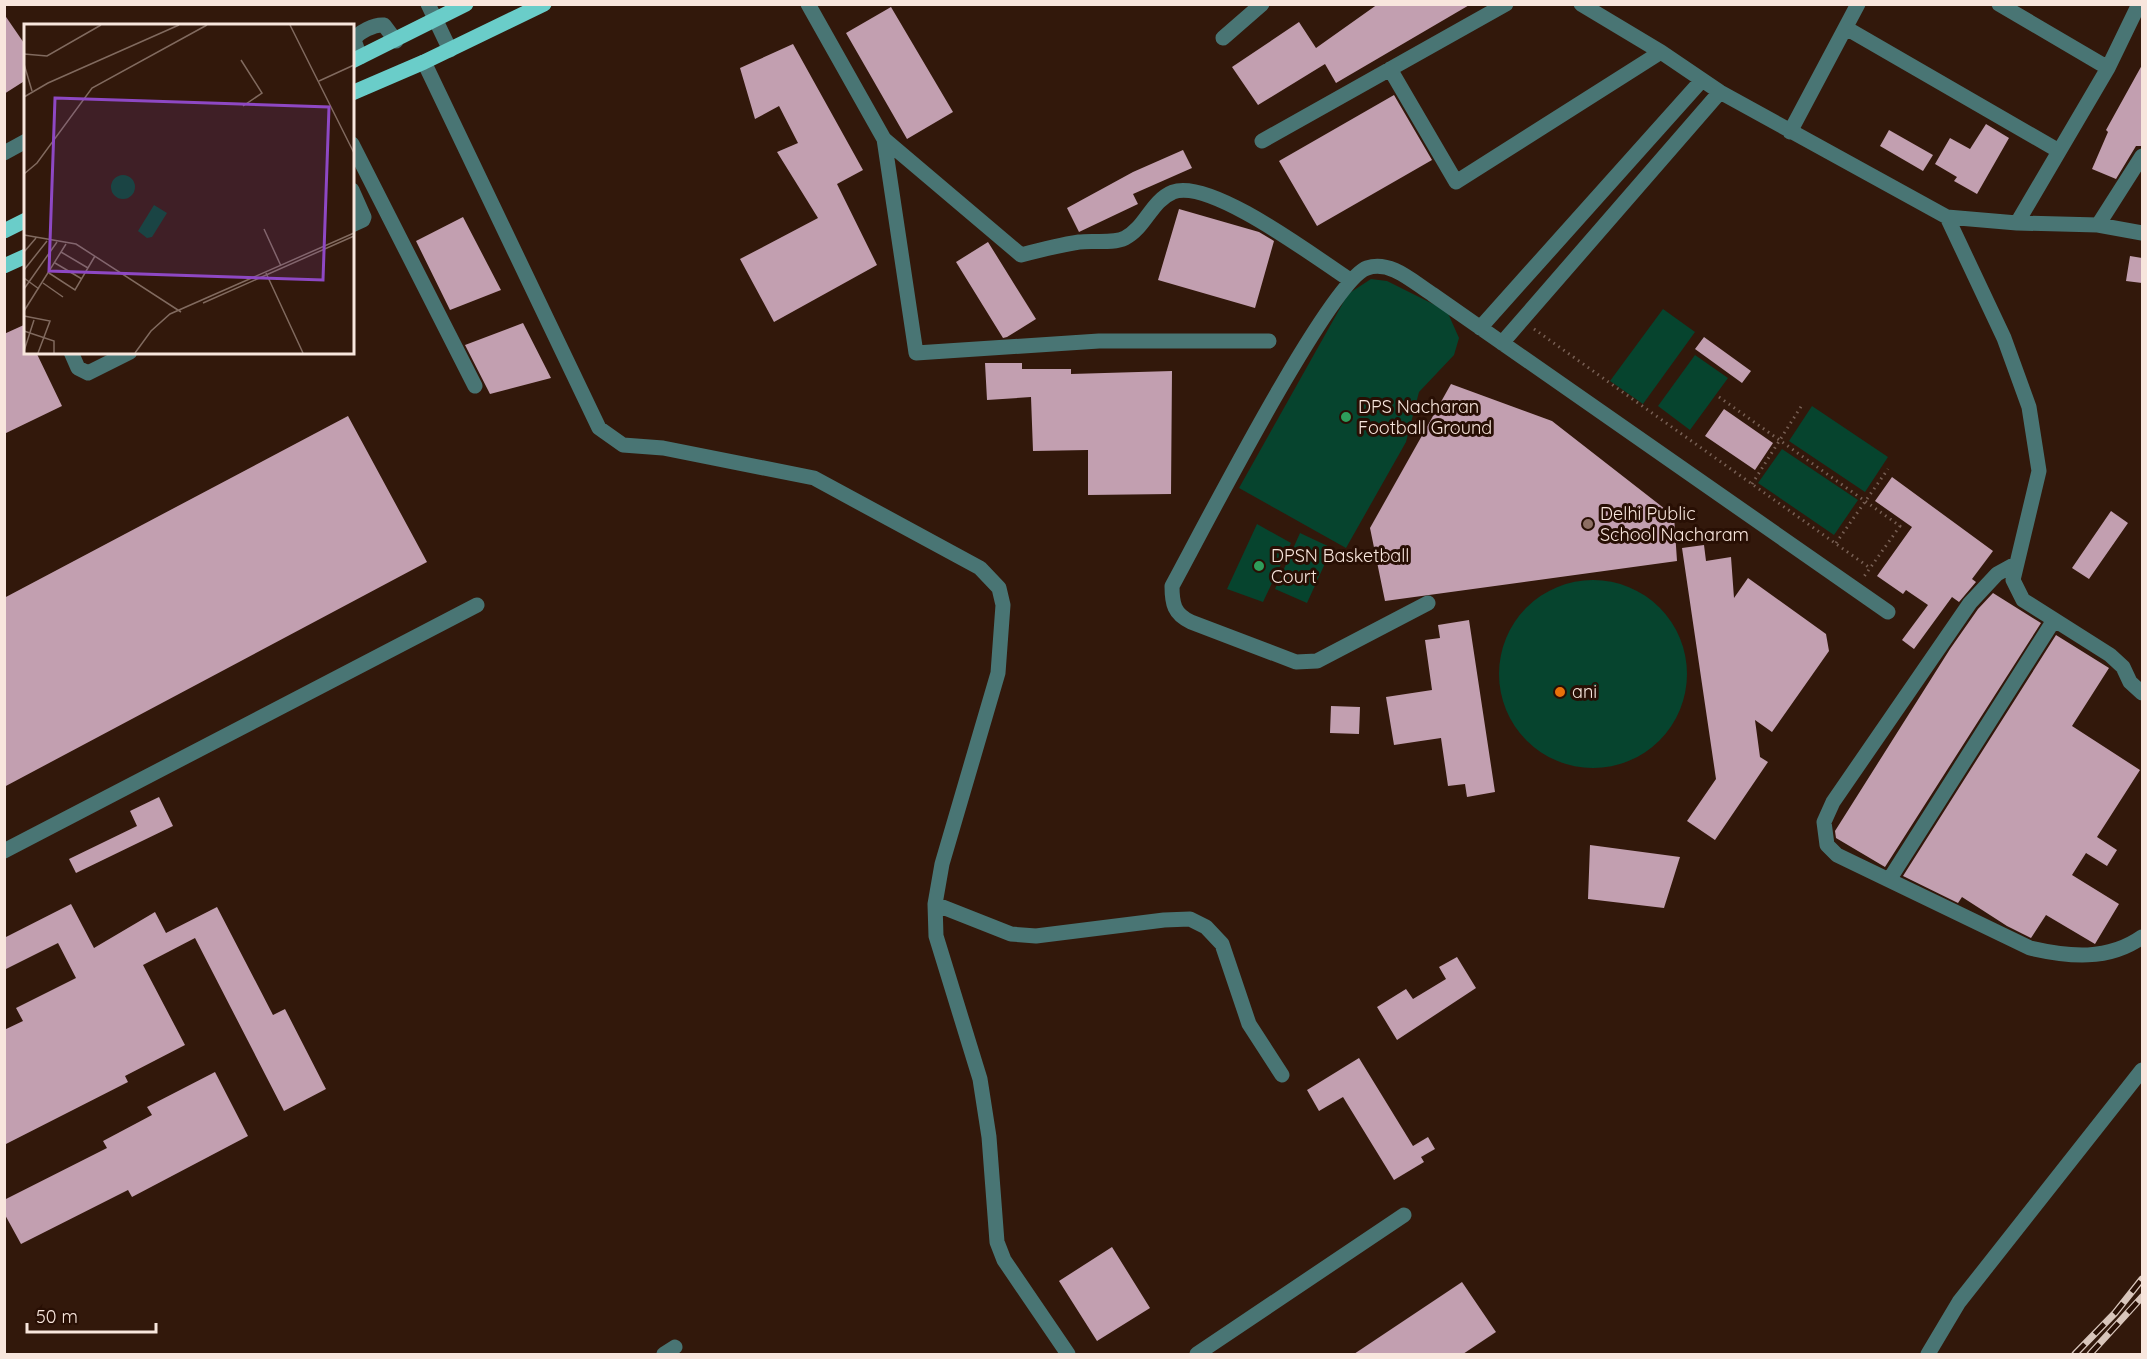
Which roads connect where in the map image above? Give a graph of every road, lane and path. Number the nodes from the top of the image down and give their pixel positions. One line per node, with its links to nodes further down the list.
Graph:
1 (428, 4): 11 (street)
2 (466, 4): 11 (main road)
3 (544, 4): 15 (main road)
4 (808, 4): 25 (street)
5 (1262, 4): 13 (street)
6 (1506, 4): 20 (street)
7 (1581, 4): 16 (street)
8 (1858, 4): 12 (street)
9 (2000, 4): 19 (street)
10 (2139, 4): 19 (street)
11 (436, 21): 14 (main road); 15 (street)
12 (1846, 28): 24 (street); 29 (street)
13 (1223, 38)
14 (396, 41): 17 (main road); 17 (street)
15 (450, 50): 18 (main road)
16 (1661, 52): 20 (street); 21 (street)
17 (356, 59)
18 (424, 62): 22 (main road); 67 (street)
19 (2108, 68): 29 (street)
20 (1390, 69): 26 (street)
21 (1702, 80): 23 (street); 44 (street)
22 (354, 92)
23 (1720, 92): 24 (street); 43 (street)
24 (1790, 132): 33 (street)
25 (885, 139): 42 (street); 45 (street)
26 (1262, 141)
27 (24, 142): 30 (street)
28 (354, 148): 49 (street)
29 (2059, 151): 35 (street)
30 (4, 153)
31 (2142, 156): 37 (street)
32 (354, 194): 36 (street)
33 (1947, 217): 35 (street); 57 (street)
34 (24, 221): 38 (main road)
35 (2017, 223): 37 (street)
36 (354, 224)
37 (2098, 225): 39 (street)
38 (4, 231)
39 (2142, 233)
40 (24, 257): 41 (main road)
41 (4, 266)
42 (1350, 279): 44 (street); 60 (street)
43 (1521, 320): 46 (street); 54 (path)
44 (1480, 327): 46 (street)
45 (1269, 341)
46 (1502, 343): 59 (street)
47 (72, 354): 48 (street)
48 (126, 354)
49 (475, 386)
50 (1719, 397): 52 (path)
51 (1802, 405): 52 (path)
52 (1780, 440): 54 (path); 55 (path)
53 (1888, 469): 55 (path)
54 (1752, 484): 56 (path)
55 (1866, 501): 56 (path); 58 (path)
56 (1836, 543): 58 (path)
57 (2017, 563): 63 (street); 66 (street)
58 (1870, 568): 59 (path)
59 (1855, 589): 62 (street)
60 (1428, 603)
61 (477, 605): 65 (street)
62 (1888, 612)
63 (2054, 620): 64 (street); 66 (street)
64 (2142, 693)
65 (4, 851)
66 (1889, 880): 68 (street)
67 (935, 904): 70 (street); 72 (street)
68 (2142, 937)
69 (2142, 1070): 74 (street)
70 (1282, 1075)
71 (1404, 1215): 73 (street)
72 (1068, 1354)
73 (1197, 1354)
74 (1928, 1354)

